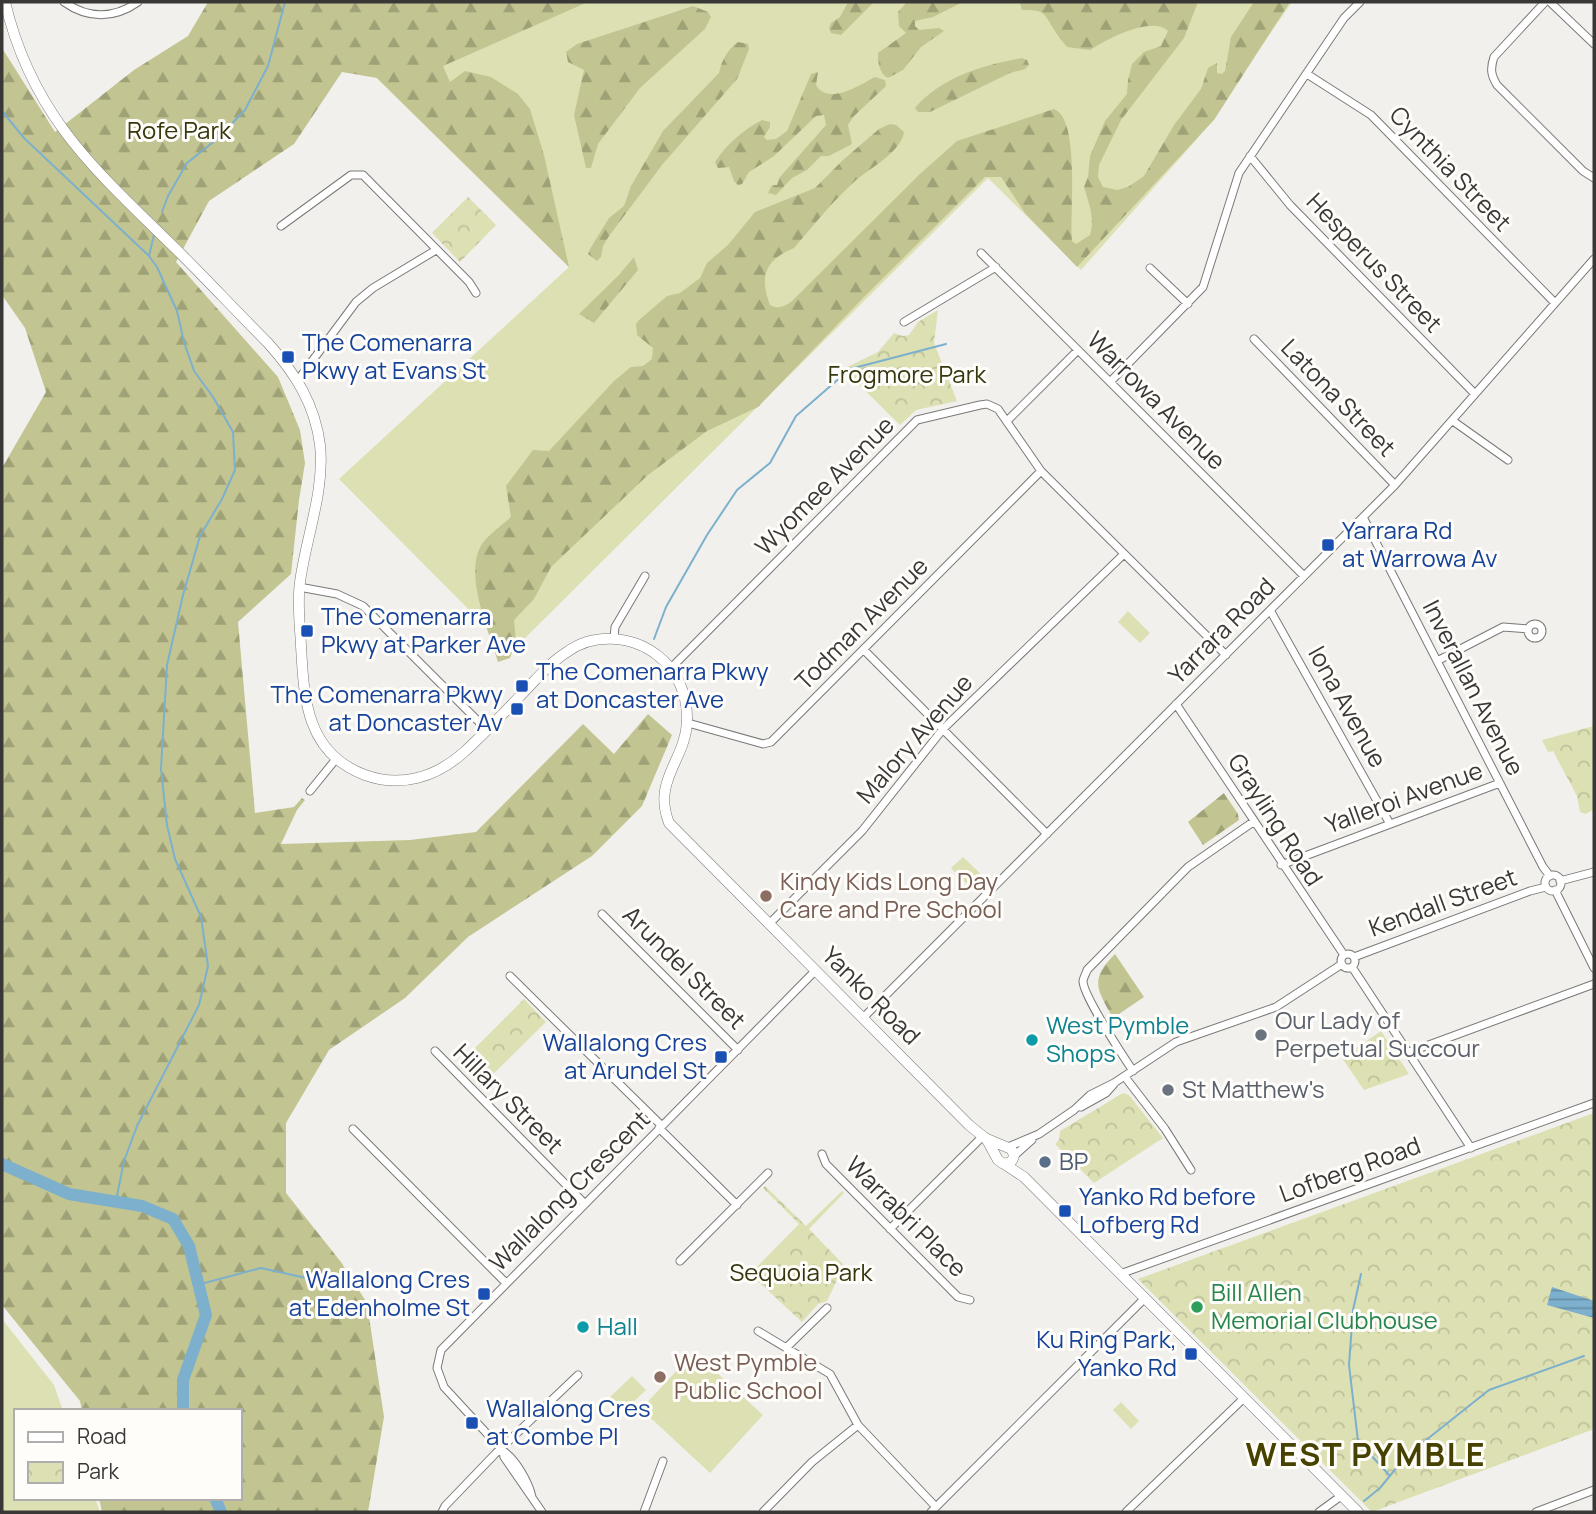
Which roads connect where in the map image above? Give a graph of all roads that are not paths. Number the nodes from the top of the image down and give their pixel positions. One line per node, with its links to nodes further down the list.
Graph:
1 (5, 2): 23 (main road)
2 (64, 2): 3 (street)
3 (138, 2)
4 (1360, 2): 8 (street)
5 (1545, 2): 10 (street)
6 (1550, 2): 7 (street)
7 (1594, 44)
8 (1307, 74): 9 (street); 18 (street, Cynthia Street)
9 (1250, 156): 19 (street); 25 (street, Hesperus Street)
10 (1594, 178)
11 (281, 226): 12 (street)
12 (436, 250): 17 (street); 23 (street)
13 (981, 253): 15 (street, Warrowa Avenue)
14 (1594, 259): 18 (street, Yarrara Road)
15 (996, 267): 20 (street); 22 (street, Warrowa Avenue)
16 (1150, 268): 19 (street)
17 (476, 293)
18 (1555, 303): 25 (street, Yarrara Road)
19 (1188, 304): 24 (street)
20 (904, 322)
21 (1254, 339): 30 (street, Latona Street)
22 (1078, 350): 24 (street, Warrowa Avenue); 26 (street)
23 (298, 380): 35 (main road)
24 (1110, 382): 34 (street, Warrowa Avenue)
25 (1475, 394): 27 (street, Yarrara Road)
26 (1007, 421): 29 (street, Wyomee Avenue); 42 (street, Wyomee Avenue)
27 (1453, 421): 28 (street); 30 (street, Yarrara Road)
28 (1508, 460)
29 (1041, 471): 32 (street, Wyomee Avenue); 39 (street, Todman Avenue)
30 (1395, 485): 31 (street, Yarrara Road)
31 (1363, 517): 34 (street, Yarrara Road); 41 (street, Inverallan Avenue)
32 (1124, 554): 40 (street, Wyomee Avenue); 45 (street, Malory Avenue)
33 (645, 576): 38 (street)
34 (1304, 576): 36 (street, Yarrara Road)
35 (299, 587): 46 (street); 47 (main road)
36 (1270, 610): 40 (street, Yarrara Road); 51 (street, Iona Avenue)
37 (1528, 629): 41 (street)
38 (614, 638): 42 (main road); 46 (main road)
39 (863, 650): 44 (street, Todman Avenue); 45 (street)
40 (1226, 655): 43 (street, Yarrara Road)
41 (1437, 661): 48 (street, Inverallan Avenue)
42 (671, 668): 44 (main road)
43 (1176, 704): 50 (street, Grayling Road); 52 (street, Yarrara Road)
44 (688, 723): 60 (main road, Yanko Road)
45 (943, 729): 52 (street); 60 (street, Malory Avenue)
46 (487, 730): 47 (main road)
47 (336, 759): 49 (street)
48 (1500, 783): 51 (street, Yalleroi Avenue); 55 (street, Inverallan Avenue)
49 (310, 791)
50 (1253, 822): 53 (street, Grayling Road); 73 (street)
51 (1391, 824): 53 (street, Yalleroi Avenue)
52 (1047, 834): 69 (street, Yarrara Road)
53 (1281, 865): 61 (street, Grayling Road)
54 (1594, 872): 56 (street)
55 (1550, 876): 56 (street); 57 (street)
56 (1560, 881): 58 (street)
57 (1546, 887): 58 (street); 62 (street, Kendall Street)
58 (1555, 890): 65 (street)
59 (602, 914): 70 (street, Arundel Street)
60 (769, 924): 66 (main road, Yanko Road)
61 (1344, 955): 62 (street); 63 (street)
62 (1354, 957): 64 (street)
63 (1342, 964): 64 (street); 73 (street)
64 (1352, 967): 72 (street)
65 (1594, 968)
66 (816, 970): 69 (main road, Yanko Road); 70 (street, Wallalong Crescent)
67 (510, 976): 76 (street)
68 (1594, 984): 72 (street)
69 (863, 1018): 78 (main road, Yanko Road)
70 (738, 1049): 76 (street, Wallalong Crescent)
71 (435, 1051): 86 (street, Hillary Street)
72 (1407, 1054): 79 (street)
73 (1133, 1071): 74 (street)
74 (1125, 1077): 80 (street); 83 (street)
75 (1594, 1103): 79 (street, Lofberg Road)
76 (661, 1127): 86 (street, Wallalong Crescent); 87 (street)
77 (353, 1129): 91 (street)
78 (984, 1137): 80 (main road, Yanko Road); 82 (main road, Yanko Road); 88 (street)
79 (1471, 1147): 90 (street, Lofberg Road)
80 (1010, 1152): 82 (main road); 82 (main road); 85 (main road, Yanko Road)
81 (822, 1154): 88 (street, Warrabri Place)
82 (999, 1159): 85 (main road, Yanko Road)
83 (1191, 1170)
84 (768, 1173): 87 (street)
85 (1024, 1177): 90 (main road, Yanko Road)
86 (584, 1203): 91 (street, Wallalong Crescent)
87 (737, 1205): 89 (street)
88 (890, 1229): 93 (street, Warrabri Place)
89 (680, 1261)
90 (1120, 1274): 92 (main road, Yanko Road)
91 (506, 1283): 100 (street, Wallalong Crescent)
92 (1144, 1299): 98 (main road, Yanko Road); 104 (street)
93 (970, 1300)
94 (827, 1308): 96 (street)
95 (758, 1331): 96 (street)
96 (786, 1348): 99 (street)
97 (578, 1374): 100 (street)
98 (1244, 1398): 103 (main road, Yanko Road); 109 (street)
99 (858, 1425): 104 (street); 108 (street)
100 (502, 1450): 105 (street); 106 (street, Wallalong Crescent)
101 (663, 1461): 107 (street)
102 (1594, 1490): 112 (street)
103 (1340, 1496): 110 (street); 111 (main road, Yanko Road)
104 (933, 1509)
105 (442, 1512)
106 (542, 1512)
107 (644, 1512)
108 (763, 1512)
109 (1126, 1512)
110 (1319, 1512)
111 (1358, 1512)
112 (1536, 1512)

